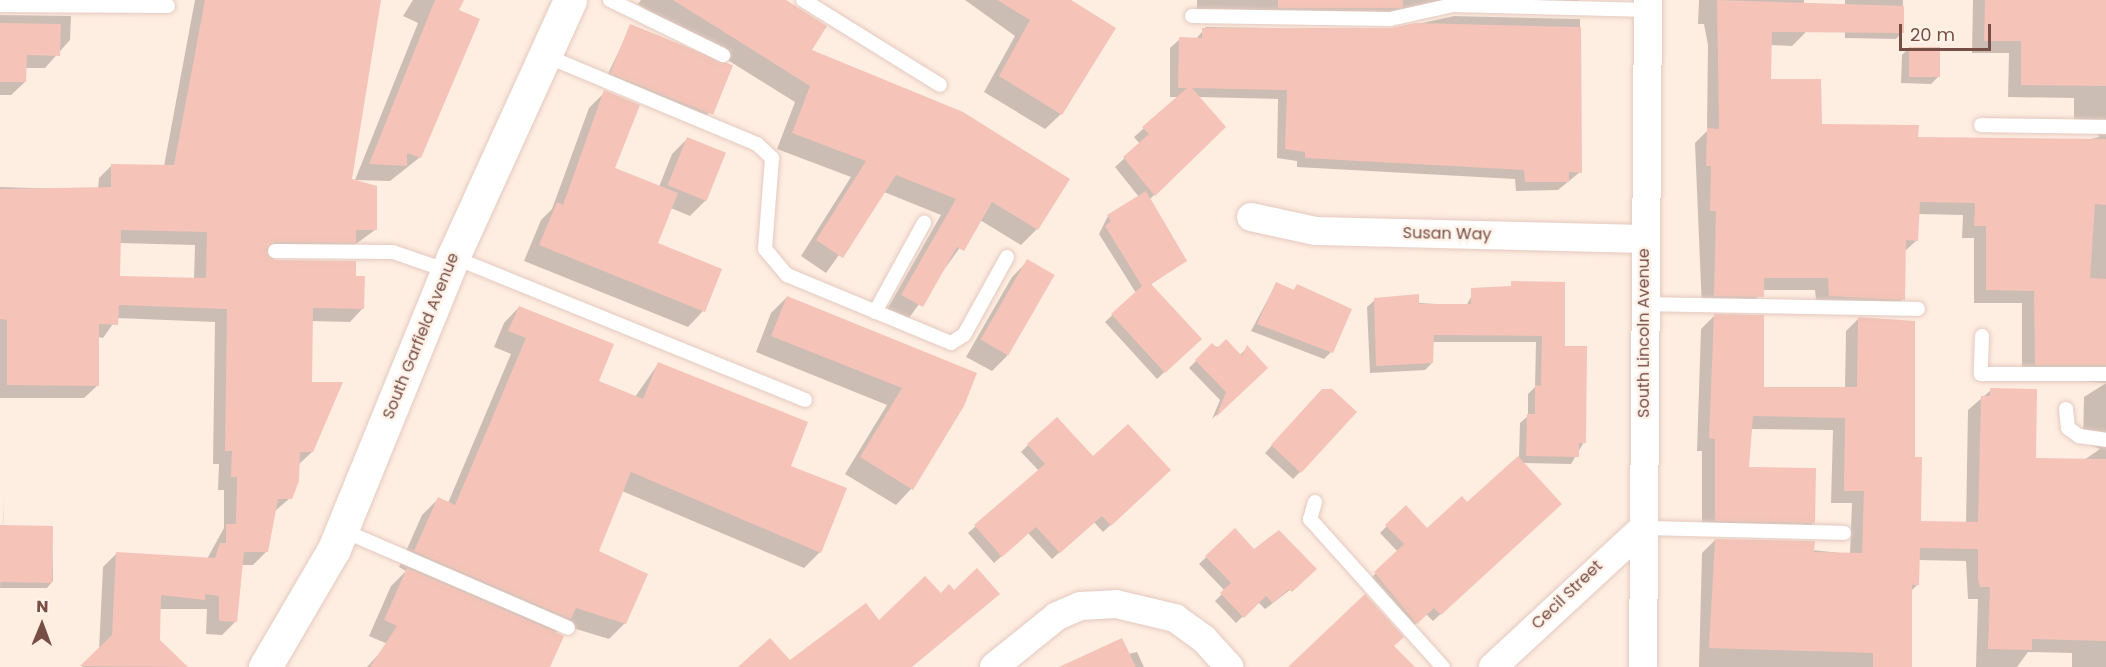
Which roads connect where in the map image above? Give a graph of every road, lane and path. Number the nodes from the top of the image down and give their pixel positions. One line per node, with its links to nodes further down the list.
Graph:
1 (570, 0): 8 (main road, South Garfield Avenue)
2 (610, 0): 9 (lane)
3 (803, 0): 10 (lane)
4 (0, 5): 6 (lane)
5 (1648, 5): 7 (lane); 15 (street, South Lincoln Avenue)
6 (168, 6)
7 (1192, 16)
8 (544, 55): 18 (main road, South Garfield Avenue); 21 (lane)
9 (723, 55)
10 (940, 85)
11 (1981, 125): 12 (lane)
12 (2106, 127)
13 (1251, 217): 15 (street, Susan Way)
14 (924, 223): 21 (lane)
15 (1644, 239): 19 (street, South Lincoln Avenue)
16 (275, 251): 18 (lane)
17 (1007, 257): 21 (lane)
18 (451, 264): 24 (lane); 29 (main road, South Garfield Avenue)
19 (1644, 304): 20 (lane); 28 (street, South Lincoln Avenue)
20 (1918, 309)
21 (875, 312)
22 (1982, 336): 23 (lane)
23 (2106, 374)
24 (805, 400)
25 (2066, 409): 26 (lane)
26 (2106, 440)
27 (1315, 502): 35 (lane)
28 (1643, 528): 30 (lane); 36 (street, Cecil Street); 37 (street, South Lincoln Avenue)
29 (342, 530): 31 (lane); 32 (main road, South Garfield Avenue)
30 (1844, 533)
31 (568, 627)
32 (265, 667)
33 (993, 667): 34 (street)
34 (1229, 667)
35 (1443, 667)
36 (1493, 667)
37 (1643, 667)

